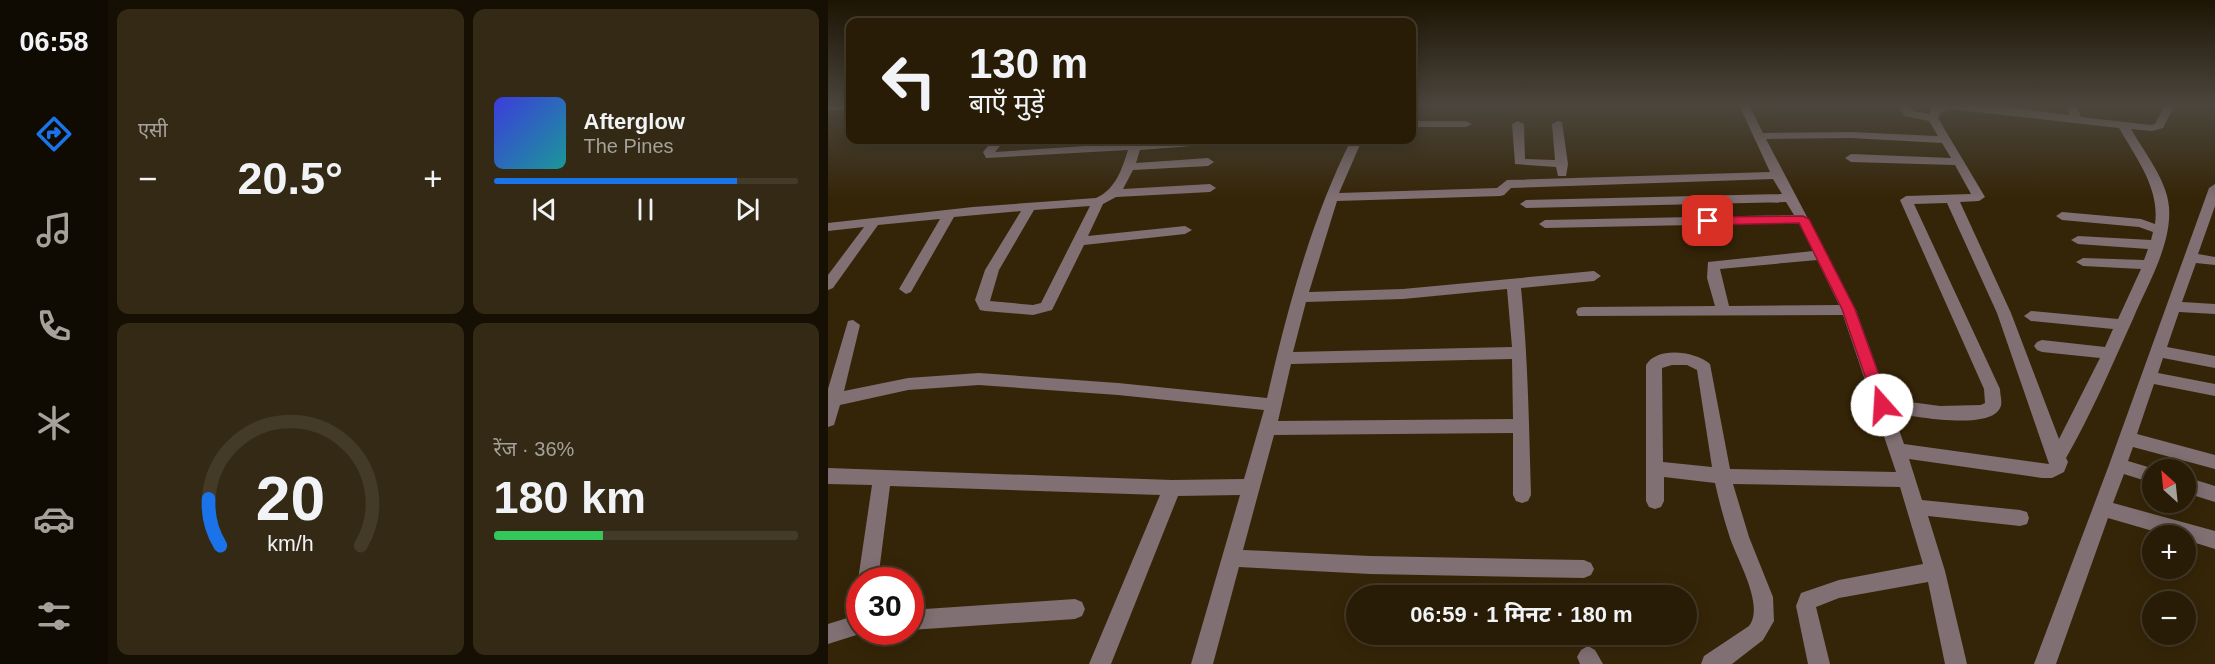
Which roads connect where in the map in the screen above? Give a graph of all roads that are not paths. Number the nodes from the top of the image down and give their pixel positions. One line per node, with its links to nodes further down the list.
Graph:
1 (1519, 136): 15 (street)
2 (1559, 136): 15 (street)
3 (1758, 136): 17 (street)
4 (1869, 136): 7 (street)
5 (1942, 136): 7 (street)
6 (2129, 136): 35 (street)
7 (1944, 140): 14 (street)
8 (996, 144): 9 (street)
9 (1116, 144)
10 (1136, 144): 16 (street)
11 (1354, 144): 22 (street)
12 (1851, 158): 14 (street)
13 (1208, 162): 16 (street)
14 (1958, 162): 24 (street)
15 (1562, 164): 18 (street)
16 (1127, 167): 21 (street)
17 (1777, 175): 18 (street); 23 (street)
18 (1563, 182): 22 (street)
19 (1210, 188): 21 (street)
20 (2215, 188): 40 (street)
21 (1115, 193): 25 (street)
22 (1331, 197): 48 (street)
23 (1790, 198): 26 (street); 30 (street)
24 (1952, 199): 67 (street); 73 (street)
25 (1098, 202): 27 (street); 37 (street)
26 (1526, 204)
27 (1030, 207): 28 (street); 37 (street)
28 (948, 214): 31 (street); 47 (street)
29 (2062, 216): 35 (street)
30 (1803, 219): 32 (street); 39 (street)
31 (874, 222): 33 (street); 46 (street)
32 (1545, 224)
33 (828, 227)
34 (1185, 230): 37 (street)
35 (2159, 230): 38 (street)
36 (2078, 240): 38 (street)
37 (1079, 241)
38 (2155, 245): 43 (street)
39 (1821, 255): 50 (street); 53 (street)
40 (2190, 258): 41 (street); 49 (street)
41 (2215, 261)
42 (2083, 262): 43 (street)
43 (2149, 266): 56 (street)
44 (1594, 276): 45 (street)
45 (1513, 282): 48 (street); 59 (street)
46 (828, 285)
47 (906, 290)
48 (1300, 297): 61 (street)
49 (2173, 307): 51 (street); 58 (street)
50 (1848, 309): 53 (street); 67 (street)
51 (2215, 309)
52 (1583, 312): 53 (street)
53 (1724, 312)
54 (2031, 316): 56 (street)
55 (853, 325): 65 (street)
56 (2123, 325): 60 (street)
57 (2042, 346): 60 (street)
58 (2157, 351): 62 (street); 63 (street)
59 (1520, 353): 61 (street); 69 (street)
60 (2110, 353): 73 (street)
61 (1283, 358): 66 (street)
62 (2215, 362)
63 (2149, 377): 64 (street); 71 (street)
64 (2215, 390)
65 (832, 400): 66 (street); 68 (street)
66 (1274, 405): 70 (street)
67 (1882, 405): 72 (street)
68 (828, 420)
69 (1522, 426): 70 (street); 86 (street)
70 (1267, 428): 82 (street)
71 (2126, 438): 74 (street); 75 (street)
72 (1898, 450): 73 (street); 81 (street)
73 (2058, 457)
74 (2215, 462)
75 (2118, 465): 77 (street); 89 (street)
76 (1654, 469): 79 (street); 79 (street); 87 (street)
77 (2142, 472)
78 (828, 476): 80 (street)
79 (1724, 476): 81 (street); 102 (street)
80 (882, 479): 83 (street); 93 (street)
81 (1907, 480): 88 (street)
82 (1251, 487): 83 (street); 92 (street)
83 (1172, 488): 100 (street)
84 (2196, 488): 85 (street)
85 (2215, 494)
86 (1522, 495)
87 (1654, 501)
88 (1914, 507): 90 (street); 95 (street)
89 (2102, 507): 91 (street); 105 (street)
90 (2020, 518)
91 (2215, 540)
92 (1230, 558): 94 (street); 101 (street)
93 (870, 567)
94 (1584, 569)
95 (1935, 571): 103 (street); 104 (street)
96 (1075, 609): 97 (street)
97 (924, 619)
98 (846, 628): 99 (street)
99 (828, 634)
100 (1100, 664)
101 (1202, 664)
102 (1712, 664)
103 (1819, 664)
104 (1956, 664)
105 (2045, 664)

